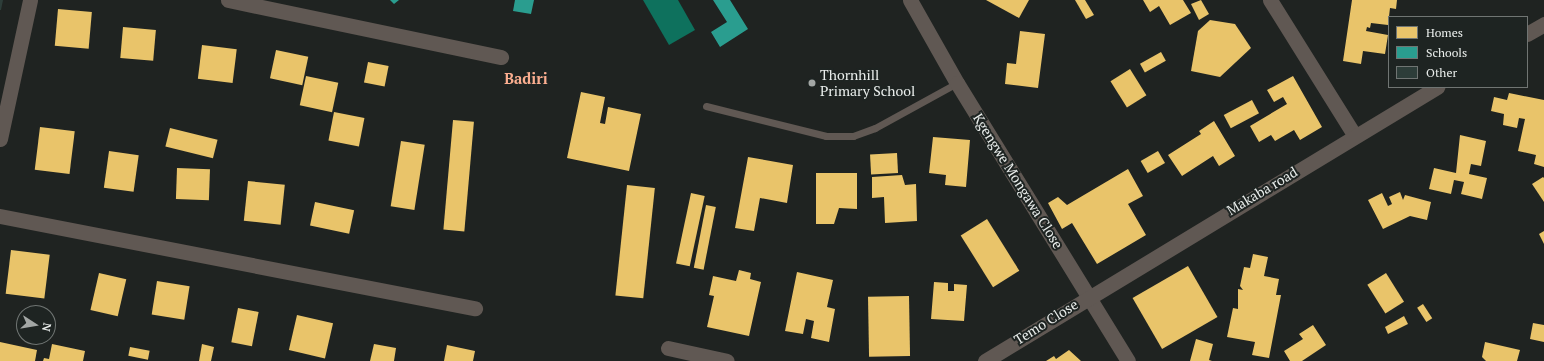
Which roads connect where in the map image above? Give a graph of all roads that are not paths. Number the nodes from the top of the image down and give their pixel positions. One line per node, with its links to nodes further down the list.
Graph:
1 (30, 0): 13 (street)
2 (228, 0): 5 (street)
3 (910, 0): 9 (street, Kgengwe Mongawa Close)
4 (1270, 0): 12 (street)
5 (285, 6): 8 (street)
6 (1544, 24): 7 (street)
7 (1528, 33)
8 (500, 57)
9 (957, 83): 11 (lane); 15 (street, Kgengwe Mongawa Close)
10 (1435, 88): 12 (street, Makaba road)
11 (706, 106)
12 (1355, 136): 15 (street, Makaba road)
13 (0, 139)
14 (0, 216): 16 (street)
15 (1088, 295): 19 (street, Temo Close); 20 (street, Kgengwe Mongawa Close)
16 (475, 308)
17 (668, 348): 18 (street)
18 (727, 361)
19 (985, 361)
20 (1128, 361)

